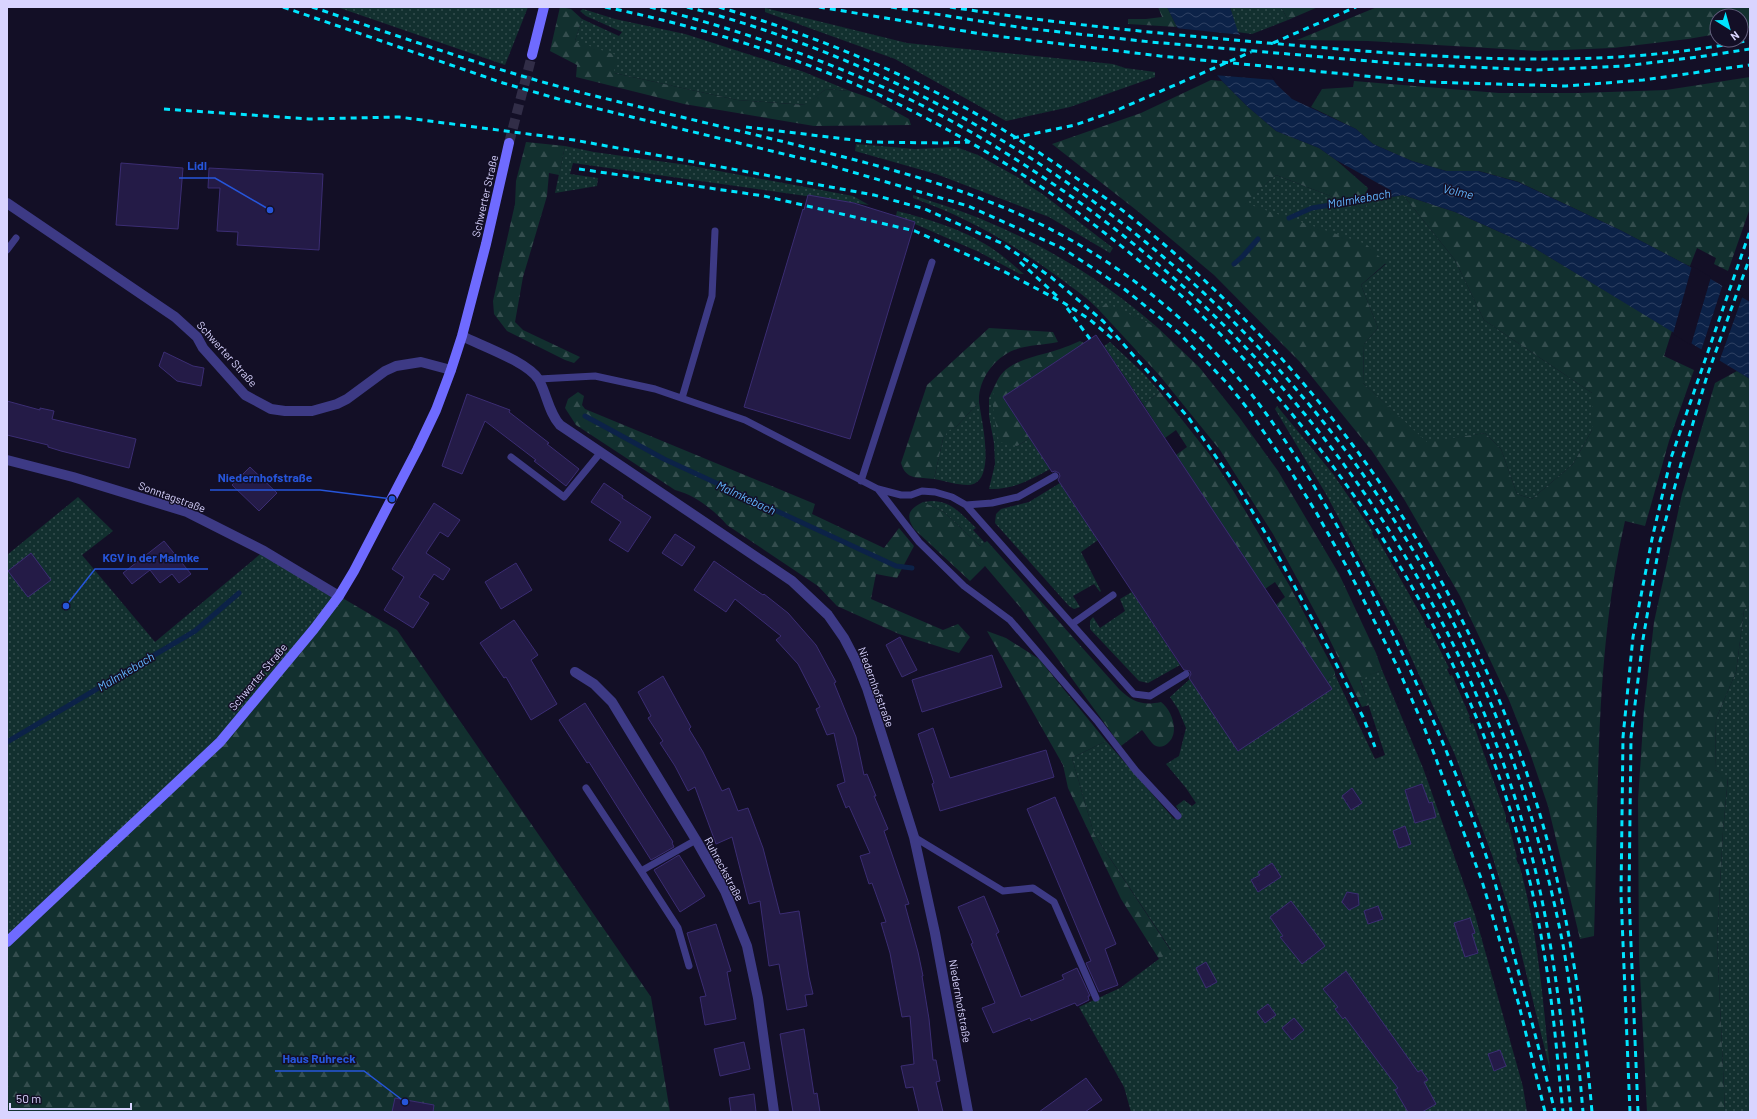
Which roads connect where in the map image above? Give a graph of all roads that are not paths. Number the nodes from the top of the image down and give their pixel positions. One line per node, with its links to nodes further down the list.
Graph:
1 (544, 7): 2 (main road)
2 (532, 55)
3 (509, 143): 9 (main road, Schwerter Straße)
4 (7, 203): 10 (street, Schwerter Straße)
5 (715, 232): 12 (lane)
6 (16, 238): 7 (lane)
7 (7, 250)
8 (932, 262): 17 (lane)
9 (462, 336): 10 (main road, Schwerter Straße); 11 (street, Niedernhofstraße)
10 (451, 370): 21 (main road, Schwerter Straße)
11 (539, 379): 12 (lane); 13 (street, Niedernhofstraße)
12 (682, 398): 17 (lane)
13 (601, 452): 14 (lane); 27 (street, Niedernhofstraße)
14 (511, 457)
15 (7, 460): 21 (street, Sonntagstraße)
16 (1055, 476): 19 (lane)
17 (861, 481): 18 (lane)
18 (878, 489): 19 (lane); 26 (lane)
19 (966, 505): 22 (lane)
20 (1113, 595): 22 (lane)
21 (339, 596): 30 (main road, Schwerter Straße)
22 (1072, 624): 24 (lane)
23 (575, 672): 28 (street, Ruhreckstraße)
24 (1186, 674)
25 (586, 788): 29 (lane)
26 (1178, 816)
27 (914, 837): 32 (lane); 34 (street, Niedernhofstraße)
28 (696, 840): 29 (lane); 33 (street, Ruhreckstraße)
29 (641, 871): 31 (lane)
30 (7, 942)
31 (689, 966)
32 (1096, 998)
33 (774, 1112)
34 (968, 1112)

